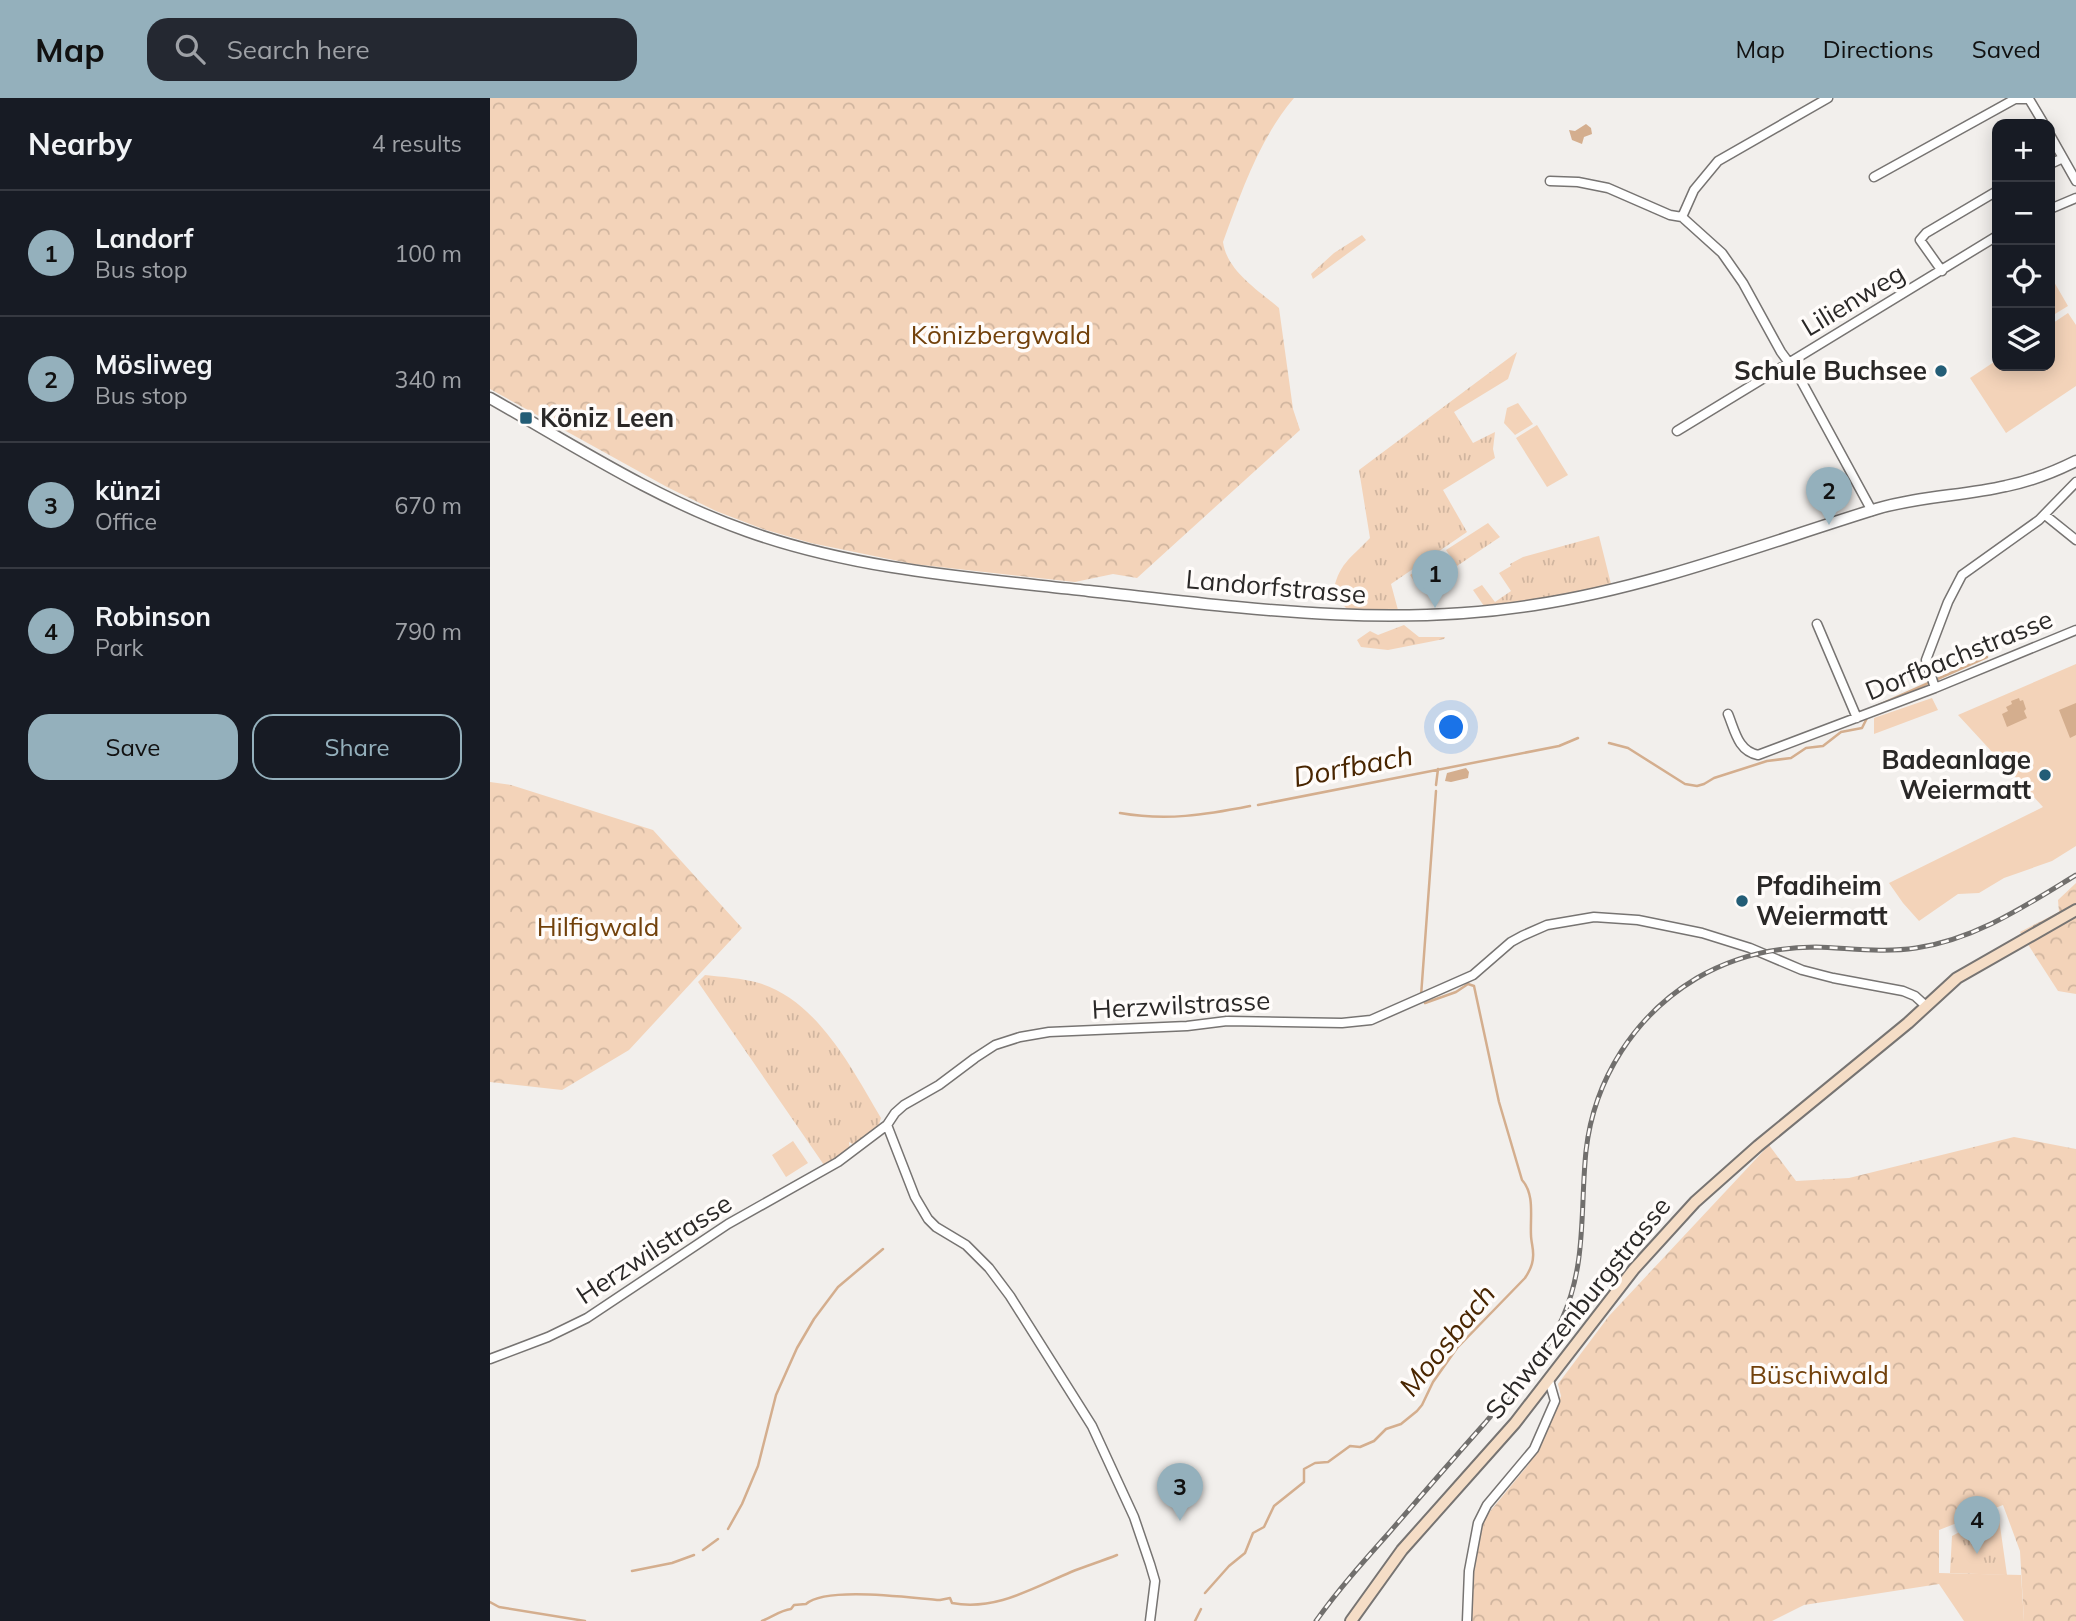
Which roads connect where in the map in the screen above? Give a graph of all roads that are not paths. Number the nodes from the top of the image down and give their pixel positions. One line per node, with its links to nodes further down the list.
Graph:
1 (1828, 98): 12 (street)
2 (2041, 119): 6 (street)
3 (2055, 144): 4 (street)
4 (2063, 158): 5 (street); 8 (street)
5 (2055, 162)
6 (1874, 177)
7 (1550, 181): 12 (street)
8 (2076, 181)
9 (1992, 194): 14 (street, Lilienweg)
10 (2076, 198): 11 (street)
11 (2055, 207)
12 (1682, 217): 15 (street)
13 (1992, 239): 14 (street, Lilienweg)
14 (1942, 271): 15 (street, Lilienweg)
15 (1789, 363): 17 (street, Lilienweg); 20 (street)
16 (490, 398): 20 (street, Landorfstrasse)
17 (1677, 431)
18 (2076, 460): 20 (street, Landorfstrasse)
19 (2076, 482): 21 (street)
20 (1872, 511)
21 (2045, 515): 22 (street); 25 (street)
22 (2076, 540)
23 (1817, 624): 27 (street, Dorfbachstrasse)
24 (2076, 629): 25 (street, Dorfbachstrasse)
25 (1936, 688): 27 (street, Dorfbachstrasse)
26 (1728, 714): 27 (street, Dorfbachstrasse)
27 (1857, 719)
28 (2076, 910): 29 (main road, Schwarzenburgstrasse)
29 (1926, 1006): 30 (street, Herzwilstrasse); 32 (main road, Schwarzenburgstrasse)
30 (887, 1125): 31 (street, Herzwilstrasse); 33 (street)
31 (490, 1359)
32 (1549, 1380): 34 (main road, Schwarzenburgstrasse); 35 (street)
33 (1150, 1621)
34 (1351, 1621)
35 (1467, 1621)

